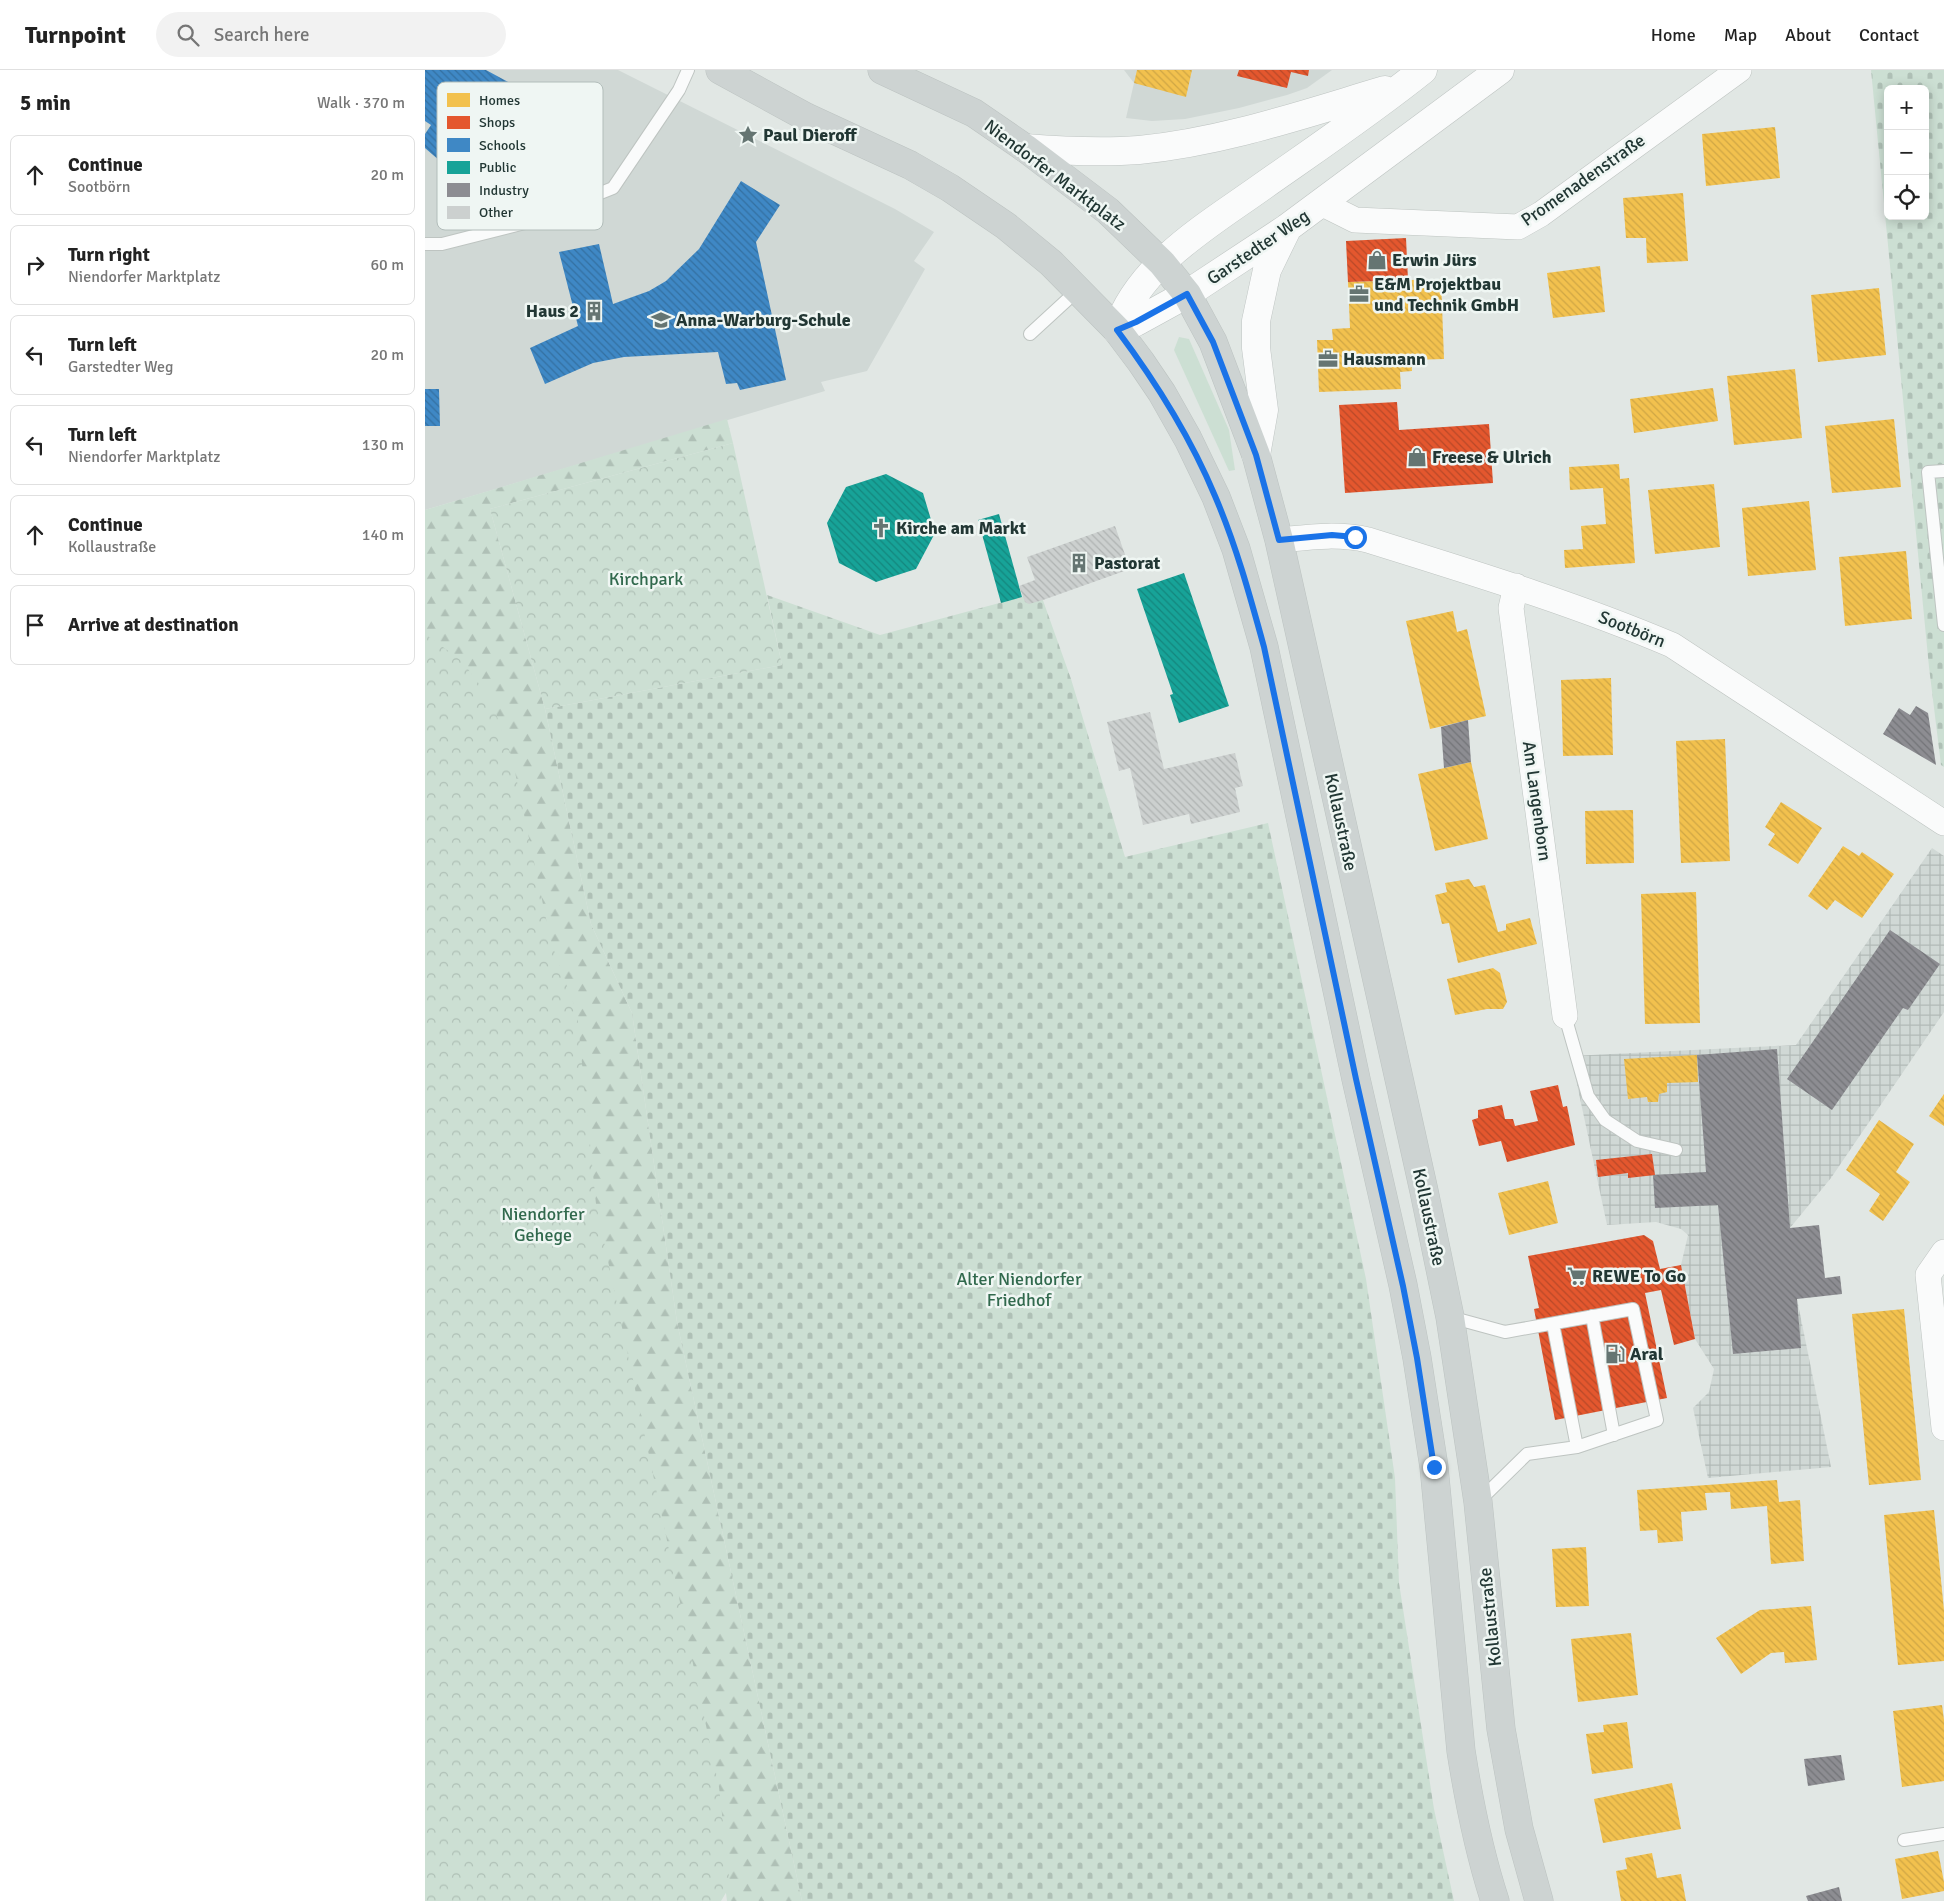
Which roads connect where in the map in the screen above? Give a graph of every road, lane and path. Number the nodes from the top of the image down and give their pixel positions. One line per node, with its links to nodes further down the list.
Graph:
1 (688, 70): 8 (lane)
2 (720, 70): 14 (main road)
3 (885, 70): 7 (main road, Niendorfer Marktplatz)
4 (1500, 70): 9 (main road, Garstedter Weg)
5 (1739, 70): 9 (street, Promenadenstraße)
6 (1414, 77): 7 (main road); 13 (main road)
7 (1025, 148): 13 (main road, Niendorfer Marktplatz)
8 (603, 192)
9 (1321, 203): 10 (main road, Garstedter Weg)
10 (1287, 228): 15 (main road, Garstedter Weg); 18 (main road)
11 (497, 230): 12 (lane)
12 (425, 244)
13 (1162, 263): 15 (main road, Niendorfer Marktplatz); 16 (main road)
14 (1079, 290): 16 (main road); 17 (lane)
15 (1187, 294): 16 (main road, Garstedter Weg); 18 (main road, Niendorfer Marktplatz)
16 (1117, 330): 36 (main road)
17 (1030, 334)
18 (1256, 455): 20 (main road, Niendorfer Marktplatz)
19 (1944, 471): 22 (lane)
20 (1279, 540): 21 (street, Sootbörn); 28 (main road, Kollaustraße)
21 (1516, 586): 23 (street, Sootbörn); 24 (street, Am Langenborn)
22 (1944, 625)
23 (1944, 823)
24 (1565, 1016): 25 (lane)
25 (1677, 1150)
26 (1944, 1252): 30 (street)
27 (1592, 1316): 29 (lane); 31 (lane); 31 (lane)
28 (1450, 1317): 29 (lane); 33 (main road, Kollaustraße)
29 (1553, 1324): 32 (lane)
30 (1944, 1428)
31 (1614, 1435): 32 (lane)
32 (1577, 1447): 33 (lane)
33 (1478, 1502): 37 (main road, Kollaustraße)
34 (1944, 1834): 35 (lane)
35 (1904, 1840)
36 (1495, 1901)
37 (1539, 1901)

